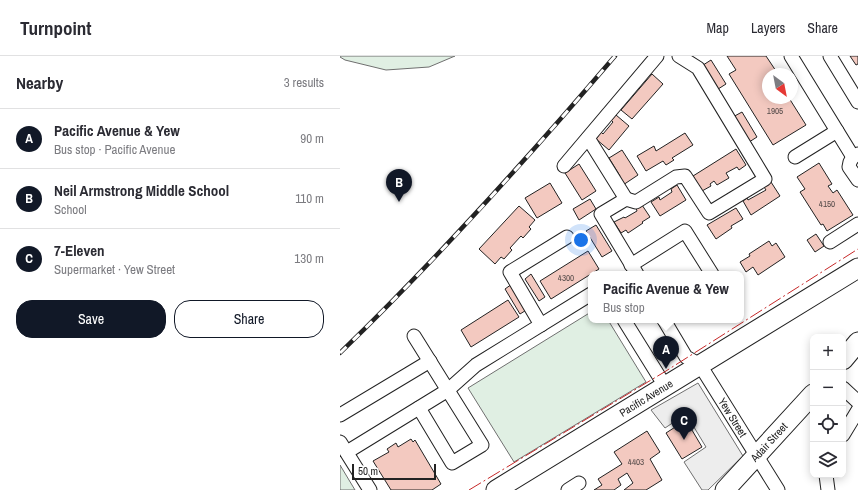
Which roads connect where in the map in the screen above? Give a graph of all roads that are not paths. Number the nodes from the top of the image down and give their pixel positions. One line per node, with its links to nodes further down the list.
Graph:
1 (657, 56): 7 (street)
2 (679, 56): 12 (street)
3 (791, 56): 6 (street)
4 (830, 56): 5 (street)
5 (858, 102)
6 (837, 131): 8 (street); 9 (street)
7 (588, 138): 10 (street); 12 (street)
8 (855, 156): 11 (street)
9 (795, 157)
10 (564, 166)
11 (858, 180)
12 (626, 199): 17 (street)
13 (858, 224): 15 (street)
14 (567, 237): 22 (street)
15 (830, 242)
16 (858, 268): 27 (highway, Pacific Avenue)
17 (634, 270): 18 (street)
18 (710, 271)
19 (588, 296): 22 (street)
20 (626, 323): 28 (street)
21 (666, 323): 27 (street)
22 (542, 325): 29 (street)
23 (414, 336): 26 (street)
24 (858, 342): 25 (highway)
25 (846, 356)
26 (430, 361): 29 (street); 35 (street)
27 (700, 365): 28 (highway, Pacific Avenue); 38 (street, Yew Street)
28 (665, 386): 40 (highway, Pacific Avenue)
29 (448, 390): 33 (street); 33 (street)
30 (846, 391): 32 (street)
31 (810, 397): 38 (highway, Adair Street)
32 (858, 402)
33 (418, 408): 37 (street)
34 (858, 410): 36 (street)
35 (340, 415)
36 (846, 430)
37 (343, 447): 41 (street)
38 (757, 455): 43 (highway, Adair Street); 44 (street, Yew Street)
39 (826, 478): 45 (street)
40 (517, 484): 42 (highway, Pacific Avenue)
41 (370, 490)
42 (496, 490)
43 (725, 490)
44 (778, 490)
45 (828, 490)

